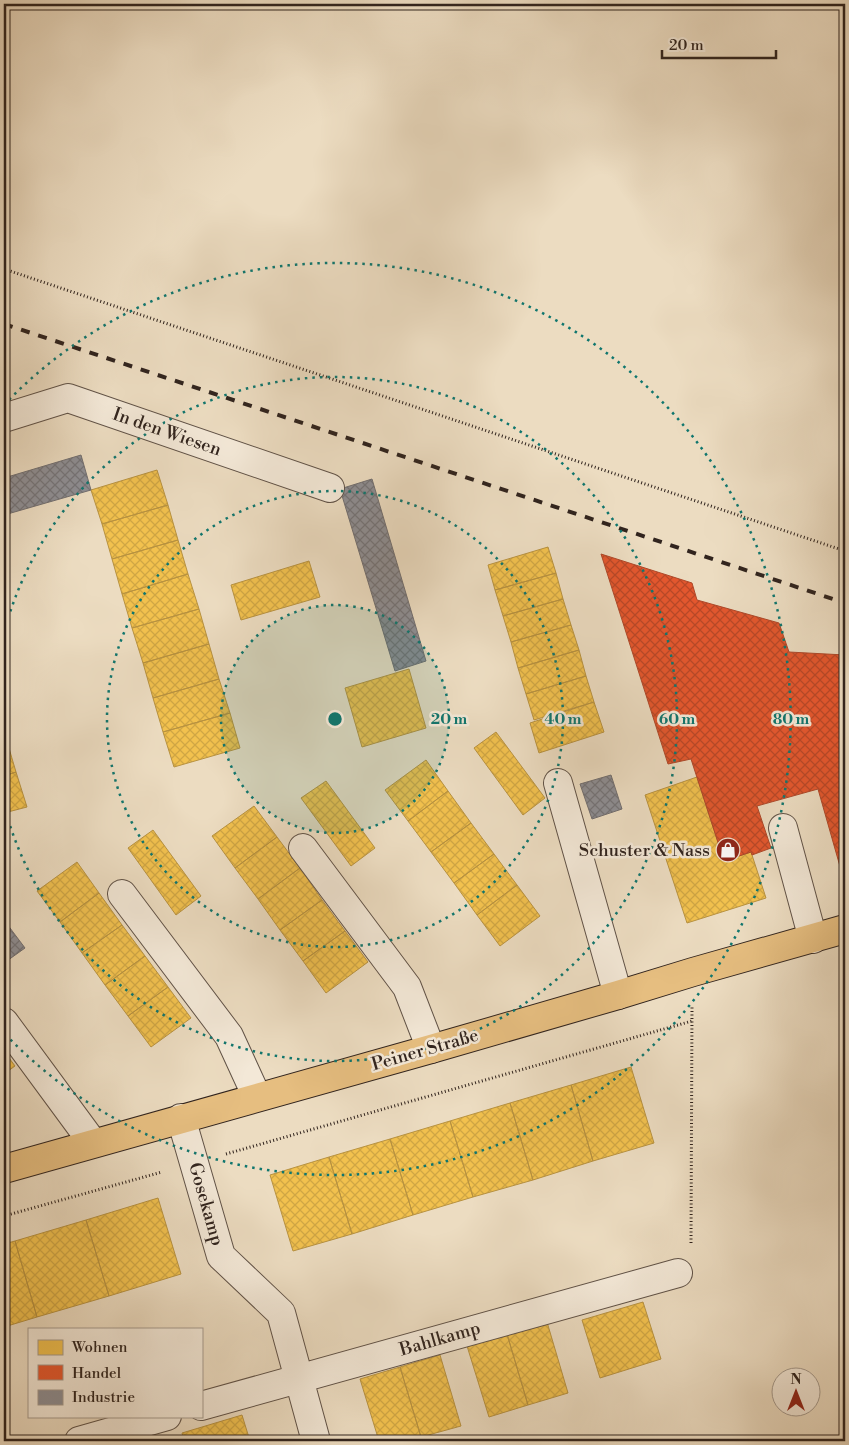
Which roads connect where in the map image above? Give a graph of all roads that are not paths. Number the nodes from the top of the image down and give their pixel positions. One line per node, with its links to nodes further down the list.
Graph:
1 (4, 418): 2 (street, In den Wiesen)
2 (330, 488)
3 (558, 783): 9 (street)
4 (783, 828): 8 (street)
5 (303, 848): 11 (street)
6 (122, 894): 12 (street)
7 (845, 929): 8 (main road, Peiner Straße)
8 (813, 939): 9 (main road, Peiner Straße)
9 (618, 995): 11 (main road, Peiner Straße)
10 (4, 1022): 14 (street)
11 (431, 1049): 12 (main road, Peiner Straße)
12 (257, 1097): 13 (main road, Peiner Straße)
13 (181, 1118): 14 (main road, Peiner Straße); 17 (street, Gosekamp)
14 (94, 1144): 15 (main road, Peiner Straße)
15 (4, 1169)
16 (678, 1273): 17 (street, Bahlkamp)
17 (298, 1379): 18 (street, Bahlkamp); 21 (street, Gosekamp)
18 (202, 1406)
19 (159, 1418): 20 (street)
20 (79, 1441)
21 (316, 1441)

